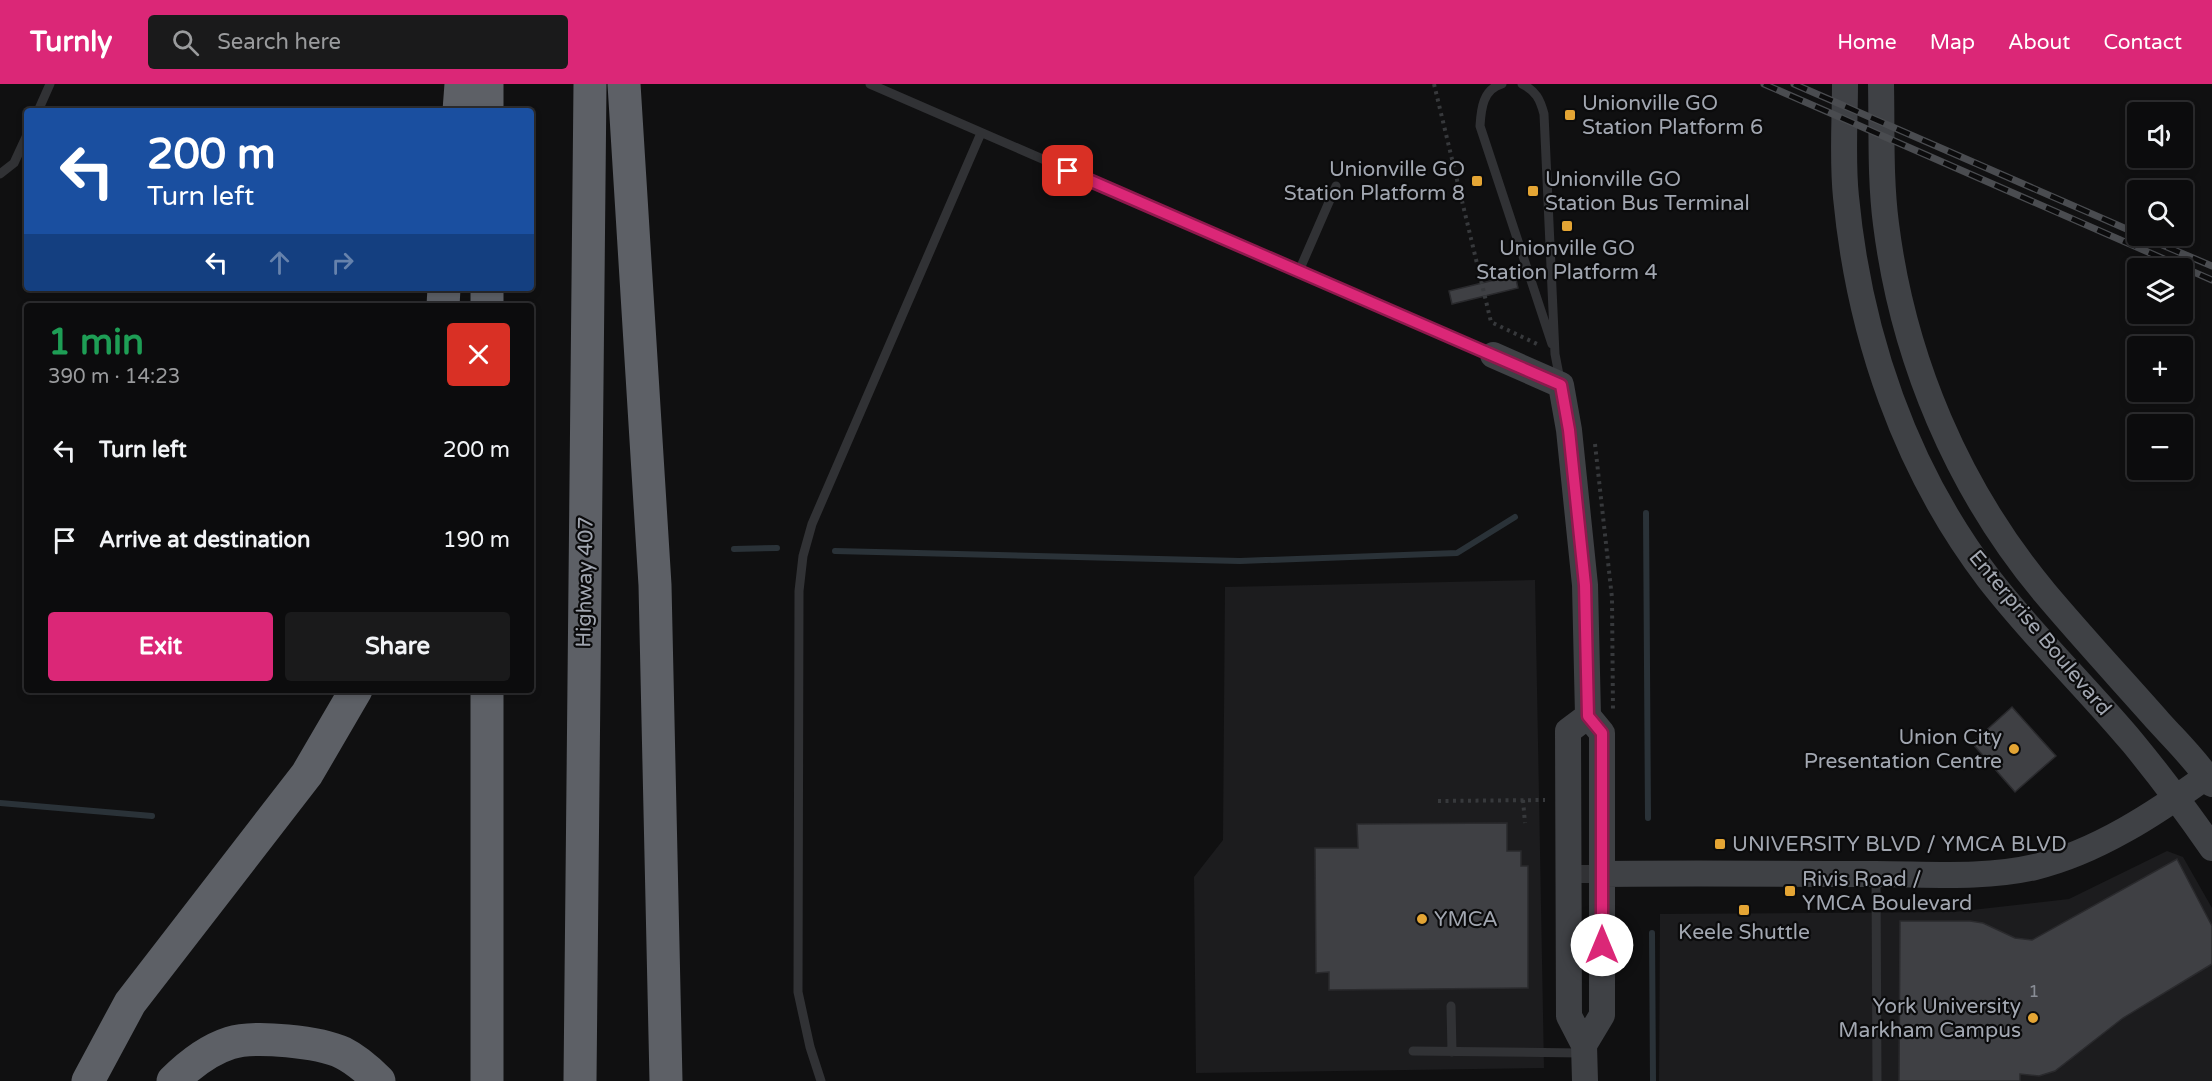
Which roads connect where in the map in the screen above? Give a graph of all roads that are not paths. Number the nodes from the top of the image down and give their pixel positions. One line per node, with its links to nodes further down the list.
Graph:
1 (50, 84): 11 (lane)
2 (461, 84): 12 (highway)
3 (487, 84): 13 (highway)
4 (590, 84): 39 (highway, Highway 407)
5 (624, 84): 40 (highway)
6 (870, 84): 14 (lane)
7 (1502, 84): 19 (lane)
8 (1522, 84): 19 (lane)
9 (1845, 84): 26 (main road, Enterprise Boulevard)
10 (1881, 84): 25 (main road, Enterprise Boulevard)
11 (39, 108)
12 (459, 108)
13 (487, 108)
14 (981, 133): 18 (lane); 41 (lane)
15 (24, 142): 16 (lane)
16 (0, 174)
17 (1336, 186): 18 (lane)
18 (1299, 271): 20 (lane)
19 (1555, 354): 21 (lane)
20 (1493, 355): 21 (main road)
21 (1561, 385): 24 (main road)
22 (354, 693): 35 (highway)
23 (487, 693): 38 (highway)
24 (1588, 716): 29 (main road); 30 (main road)
25 (2209, 780): 26 (main road)
26 (2176, 798): 27 (main road, Enterprise Boulevard); 28 (main road)
27 (2212, 848)
28 (1876, 873): 30 (main road); 43 (lane)
29 (1568, 874): 30 (street); 32 (main road)
30 (1602, 874): 32 (main road)
31 (1451, 1005): 34 (lane)
32 (1584, 1049): 34 (lane); 42 (main road)
33 (1413, 1051): 34 (lane)
34 (1452, 1052)
35 (88, 1081)
36 (173, 1081): 37 (highway)
37 (379, 1081)
38 (487, 1081)
39 (580, 1081)
40 (666, 1081)
41 (821, 1081)
42 (1585, 1081)
43 (1878, 1081)

